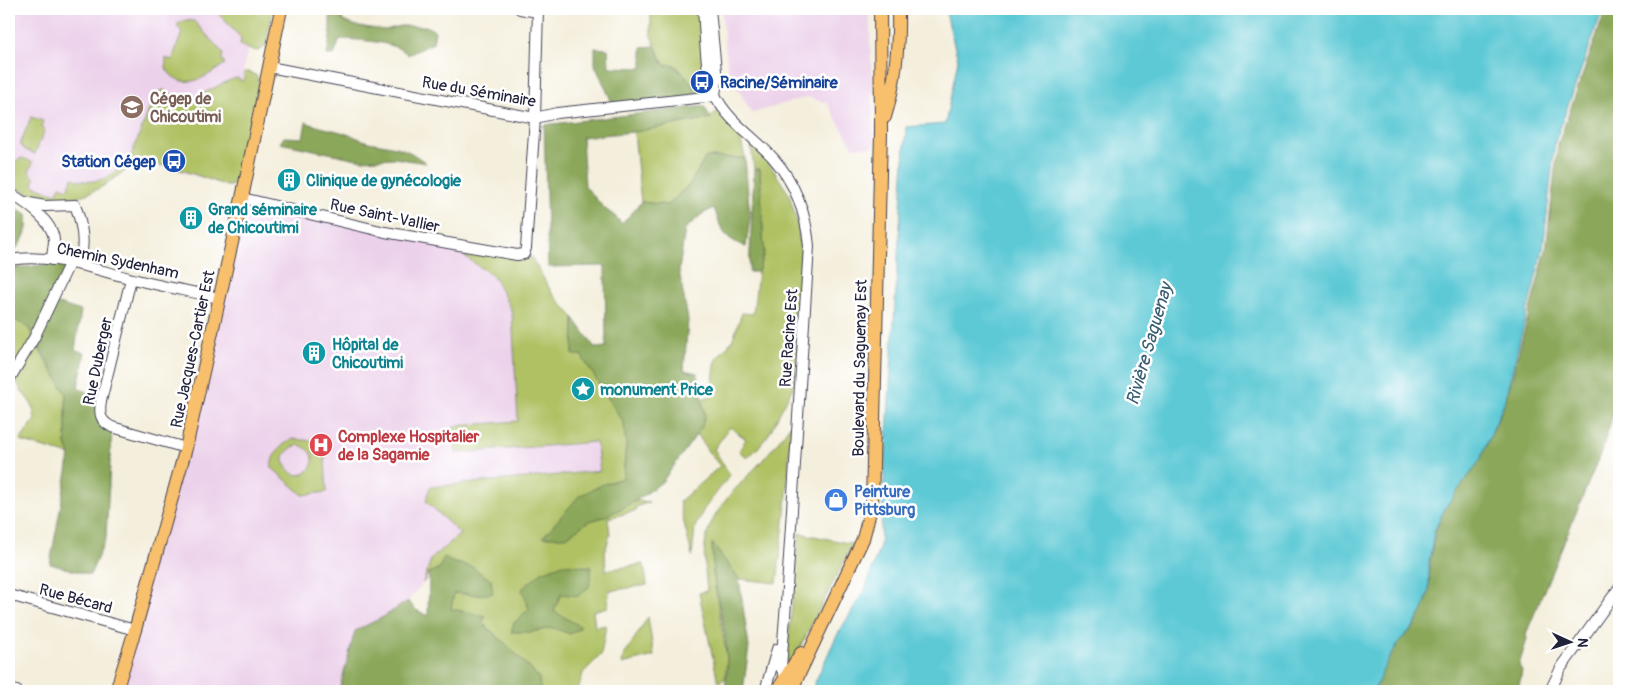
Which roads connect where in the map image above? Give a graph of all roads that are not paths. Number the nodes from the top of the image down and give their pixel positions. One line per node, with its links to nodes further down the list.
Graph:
1 (281, 9): 8 (main road, Rue Jacques-Cartier Est)
2 (520, 9): 7 (street)
3 (702, 9): 9 (street, Rue Racine Est)
4 (710, 9): 9 (street)
5 (880, 9): 11 (main road, Boulevard du Saguenay Est)
6 (898, 9): 11 (main road, Boulevard du Saguenay Est)
7 (538, 11): 10 (street)
8 (269, 67): 10 (street, Rue du Séminaire); 13 (main road, Rue Jacques-Cartier Est)
9 (715, 96): 10 (street, Rue du Séminaire); 25 (street, Rue Racine Est)
10 (535, 118): 13 (street, Rue Saint-Vallier)
11 (881, 132): 24 (main road, Boulevard du Saguenay Est)
12 (9, 193): 14 (street)
13 (242, 198): 19 (main road, Rue Jacques-Cartier Est)
14 (24, 202): 16 (street); 17 (street)
15 (9, 260): 16 (street, Chemin Sydenham)
16 (52, 260): 17 (street, Chemin Sydenham)
17 (74, 263): 18 (street, Chemin Sydenham); 20 (street)
18 (131, 279): 19 (street, Chemin Sydenham); 21 (street, Rue Duberger)
19 (219, 298): 21 (main road, Rue Jacques-Cartier Est)
20 (9, 380)
21 (186, 448): 26 (main road, Rue Jacques-Cartier Est)
22 (1619, 588): 34 (street)
23 (9, 595): 26 (street, Rue Bécard)
24 (835, 597): 27 (main road, Boulevard du Saguenay Est); 33 (main road, Boulevard du Saguenay Est)
25 (785, 614): 27 (street, Rue Racine Est); 31 (street, Rue Racine Est)
26 (135, 630): 30 (main road, Rue Jacques-Cartier Est)
27 (785, 678): 32 (main road, Boulevard du Saguenay Est); 33 (street, Rue Racine Est)
28 (9, 689): 29 (street)
29 (17, 691)
30 (116, 691)
31 (765, 691)
32 (777, 691)
33 (791, 691)
34 (1550, 691)

